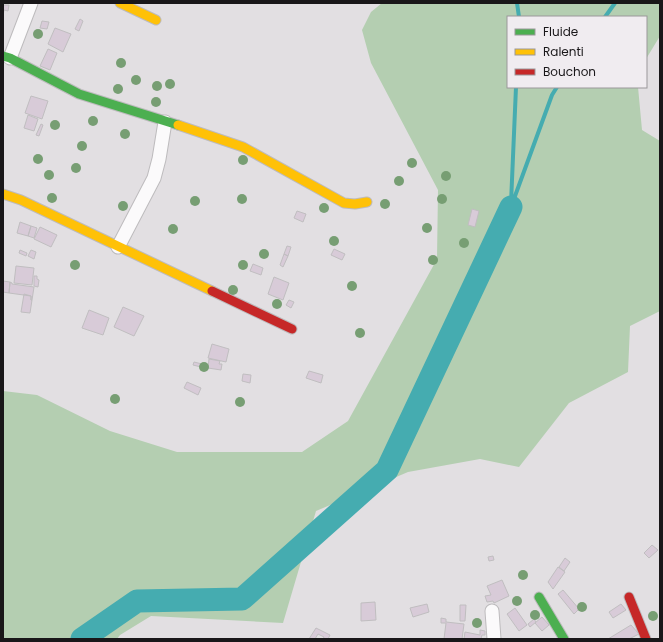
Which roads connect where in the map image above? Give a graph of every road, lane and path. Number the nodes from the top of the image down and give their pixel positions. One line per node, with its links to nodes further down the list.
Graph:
1 (32, 3): 4 (street)
2 (120, 3): 3 (street)
3 (156, 20)
4 (6, 57): 5 (street)
5 (165, 122): 7 (street); 8 (street)
6 (3, 194): 8 (street)
7 (367, 202)
8 (118, 247): 9 (street)
9 (292, 329)
10 (539, 597): 14 (street)
11 (629, 597): 15 (street)
12 (492, 611): 13 (street)
13 (494, 639)
14 (564, 639)
15 (646, 639)

